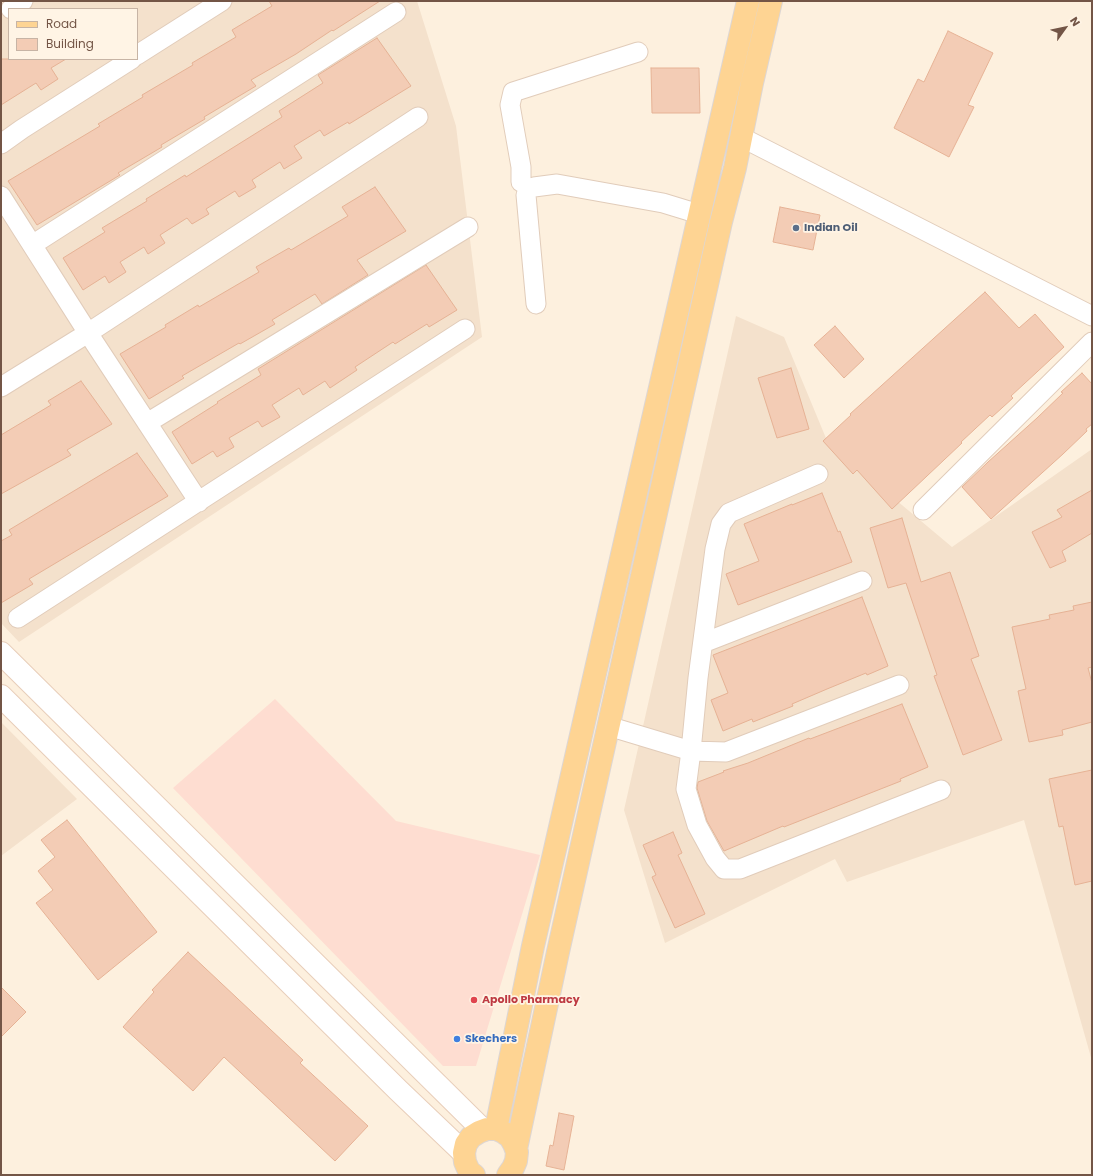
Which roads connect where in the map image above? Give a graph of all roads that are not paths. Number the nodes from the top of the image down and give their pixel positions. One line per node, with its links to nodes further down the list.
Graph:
1 (23, 1): 5 (street)
2 (222, 1): 8 (street)
3 (748, 1): 15 (main road)
4 (771, 1): 11 (main road)
5 (13, 8)
6 (396, 12): 17 (street)
7 (638, 52): 13 (street)
8 (138, 55)
9 (130, 60): 12 (street)
10 (418, 117): 21 (street)
11 (741, 137): 19 (street); 34 (main road)
12 (1, 144)
13 (527, 188): 15 (street); 18 (street)
14 (1, 196): 17 (street)
15 (699, 214): 37 (main road)
16 (468, 227): 24 (street)
17 (32, 245): 21 (street)
18 (536, 304)
19 (1092, 316)
20 (465, 329): 26 (street)
21 (88, 333): 23 (street); 24 (street)
22 (1092, 342): 27 (street)
23 (1, 387)
24 (147, 423): 26 (street)
25 (818, 474): 30 (street)
26 (199, 502): 29 (street)
27 (923, 510)
28 (862, 581): 30 (street)
29 (18, 618)
30 (702, 643): 35 (street)
31 (1, 652): 37 (street)
32 (899, 685): 35 (street)
33 (1, 696): 38 (street)
34 (608, 726): 35 (street); 39 (main road)
35 (691, 751): 36 (street)
36 (941, 790)
37 (489, 1130): 38 (main road); 39 (main road)
38 (464, 1153): 40 (main road)
39 (516, 1166)
40 (474, 1175)

